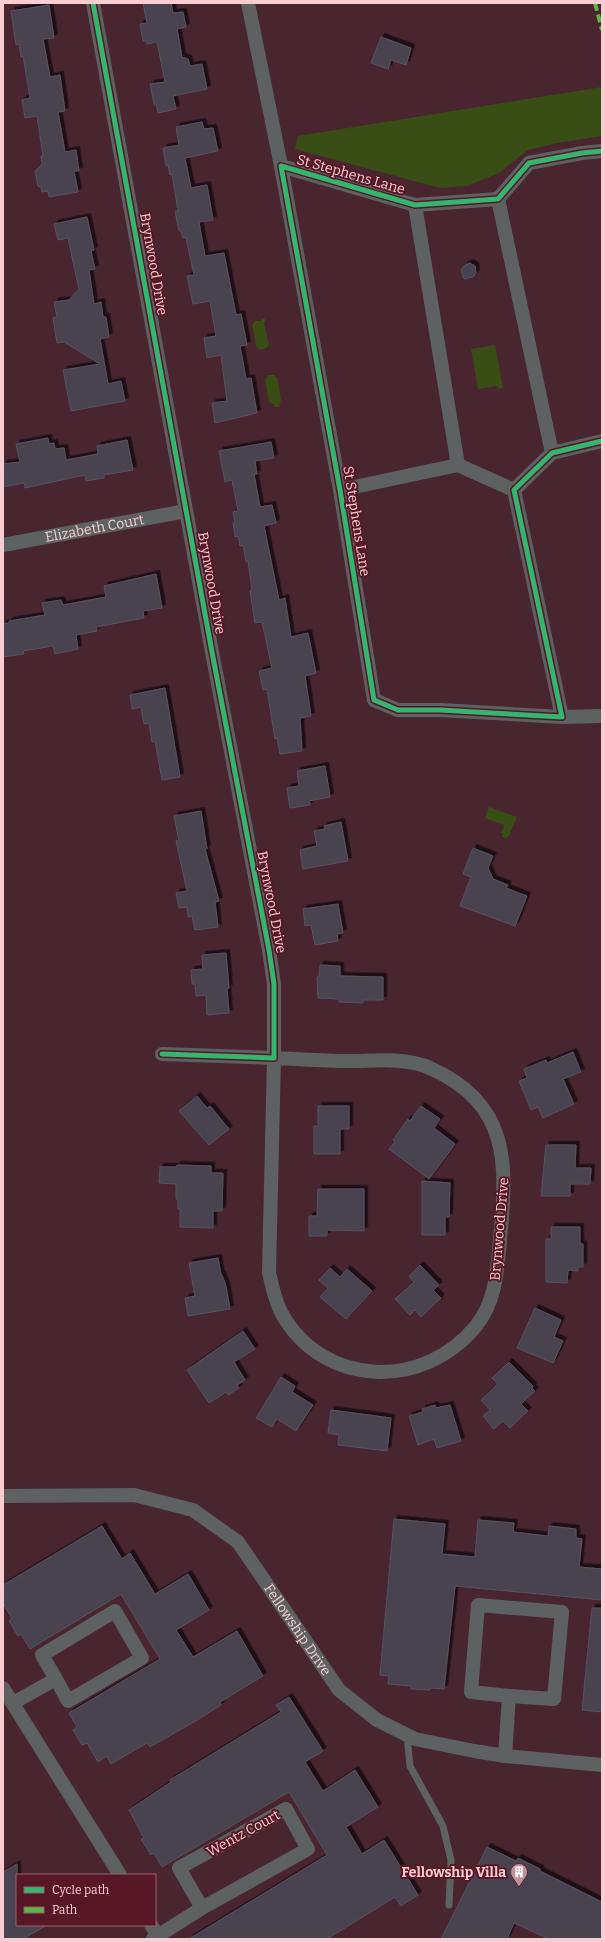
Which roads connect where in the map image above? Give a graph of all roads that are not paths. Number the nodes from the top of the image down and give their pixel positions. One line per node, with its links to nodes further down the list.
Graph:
1 (93, 3): 12 (street, Brynwood Drive)
2 (248, 3): 4 (street, St Stephens Lane)
3 (602, 151): 5 (street)
4 (281, 166): 6 (street, St Stephens Lane); 10 (street, St Stephens Lane)
5 (498, 199): 6 (street, St Stephens Lane); 8 (street)
6 (415, 206): 9 (street, St Stephens Lane)
7 (602, 441): 8 (street)
8 (552, 453): 11 (street)
9 (458, 465): 10 (street, St Stephens Lane); 11 (street)
10 (340, 490): 15 (street, St Stephens Lane)
11 (514, 490): 15 (street)
12 (186, 511): 13 (street, Elizabeth Court); 17 (street, Brynwood Drive)
13 (3, 545)
14 (602, 716): 15 (street, St Stephens Lane)
15 (562, 717)
16 (162, 1054): 17 (street, Brynwood Drive)
17 (274, 1058): 17 (street, Brynwood Drive)
18 (3, 1496): 23 (street, Fellowship Drive)
19 (56, 1679): 19 (street); 22 (street)
20 (3, 1688): 22 (street)
21 (509, 1696): 21 (street); 24 (street)
22 (12, 1703): 26 (street)
23 (407, 1735): 24 (street, Fellowship Drive); 27 (lane)
24 (505, 1756): 25 (street, Fellowship Drive)
25 (602, 1765)
26 (119, 1874)
27 (449, 1905)
28 (202, 1908): 28 (street, Wentz Court); 29 (street, Wentz Court)
29 (155, 1935)

